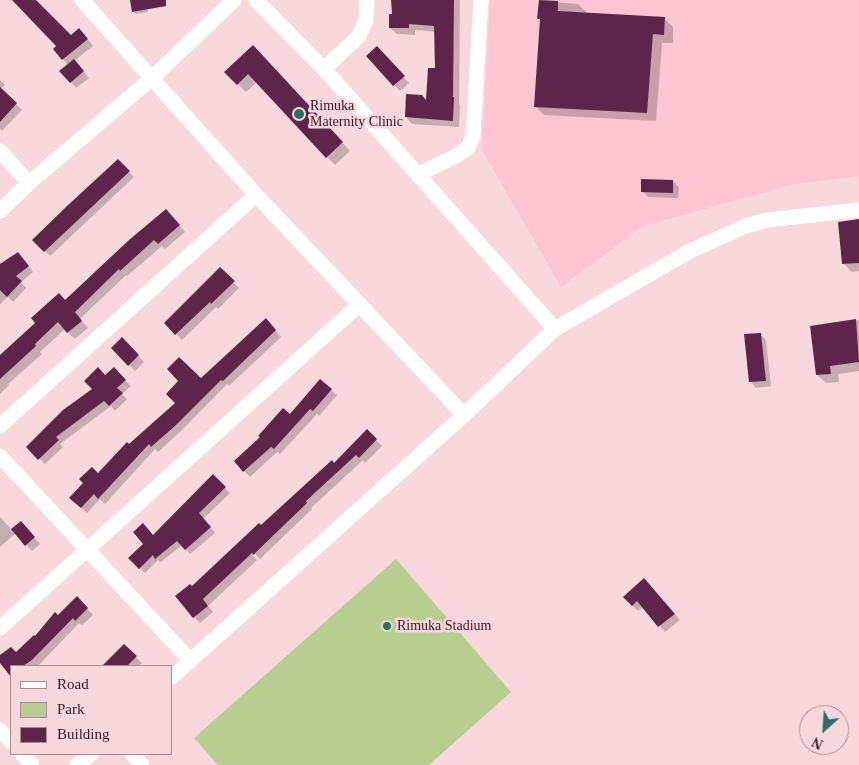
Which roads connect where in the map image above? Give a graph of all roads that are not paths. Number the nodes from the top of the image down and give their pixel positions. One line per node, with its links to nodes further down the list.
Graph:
1 (82, 0): 7 (street)
2 (234, 0): 7 (street)
3 (256, 0): 6 (street)
4 (367, 0): 6 (street)
5 (481, 0): 9 (street)
6 (324, 69): 9 (street)
7 (151, 79): 10 (street); 11 (street)
8 (0, 151): 10 (street)
9 (419, 174): 15 (street)
10 (29, 183): 13 (street)
11 (256, 195): 14 (street); 17 (street)
12 (859, 210): 15 (street)
13 (0, 211)
14 (360, 304): 16 (street); 19 (street)
15 (555, 329): 16 (street)
16 (464, 415): 21 (street)
17 (0, 426)
18 (0, 456): 19 (street)
19 (87, 550): 20 (street); 21 (street)
20 (0, 628)
21 (190, 660): 22 (street)
22 (172, 677)
23 (0, 730): 24 (street)
24 (10, 741)
25 (23, 755): 28 (street)
26 (90, 755): 29 (street)
27 (133, 755): 30 (street)
28 (32, 765)
29 (78, 765)
30 (142, 765)

